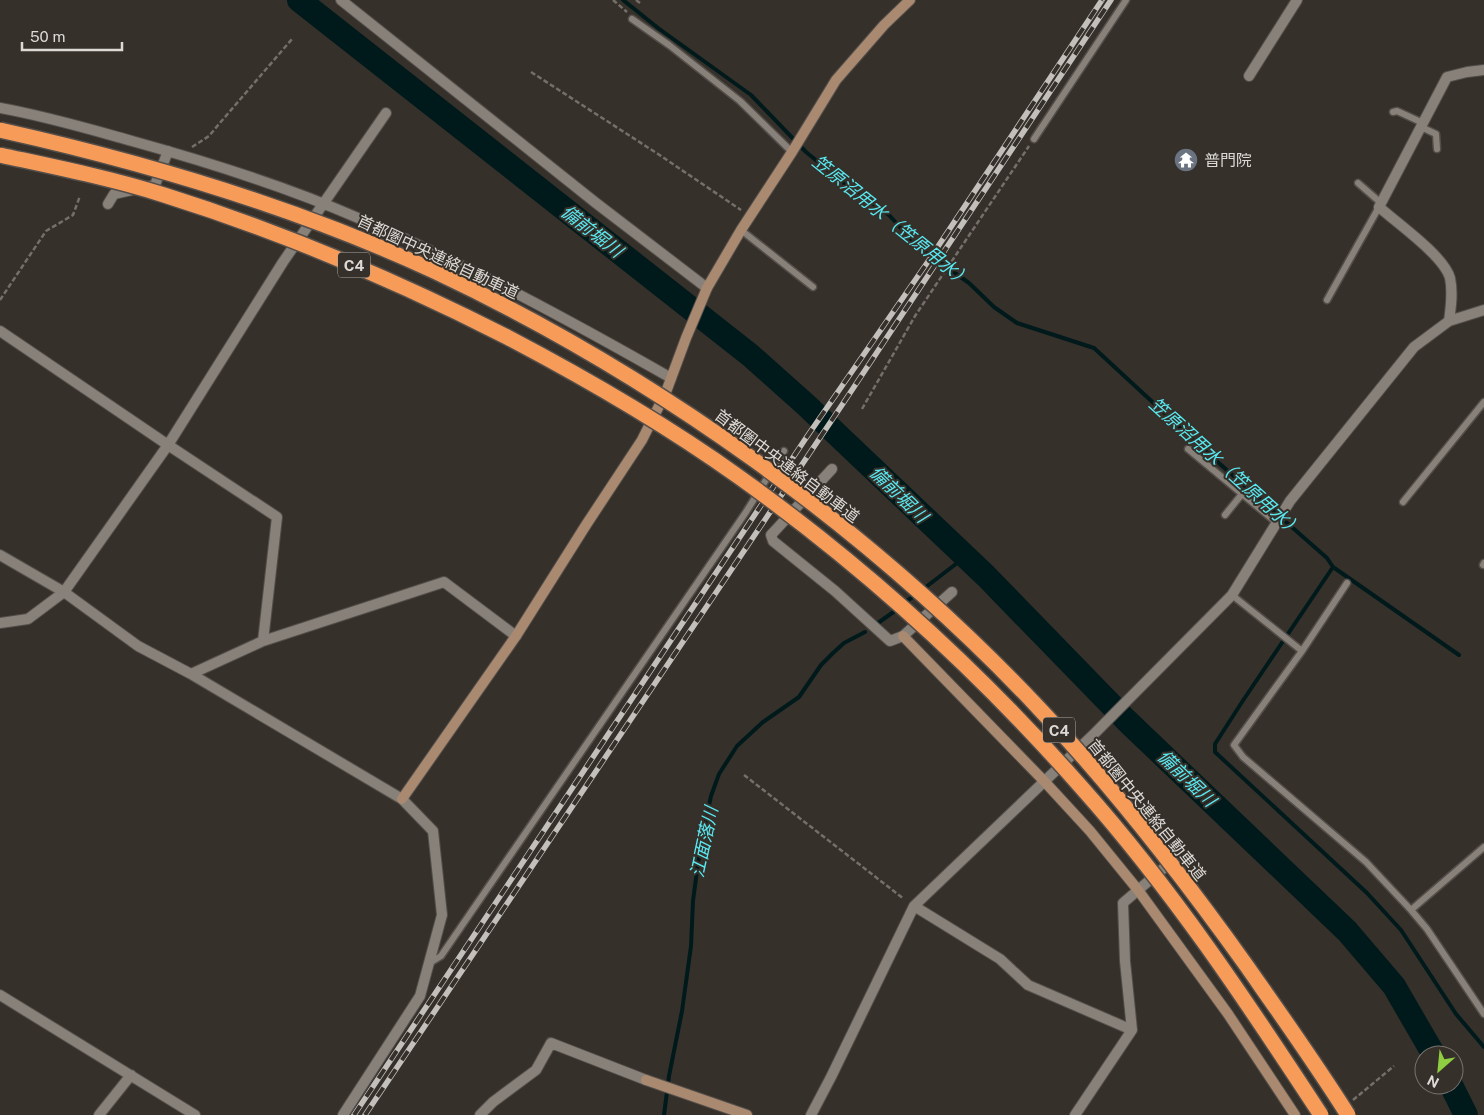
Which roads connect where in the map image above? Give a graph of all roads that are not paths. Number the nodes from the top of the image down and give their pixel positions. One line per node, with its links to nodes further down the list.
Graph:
1 (910, 0): 16 (street)
2 (1126, 0): 13 (lane)
3 (1297, 0): 7 (street)
4 (347, 2): 24 (street)
5 (632, 20): 16 (lane)
6 (1484, 70): 11 (street)
7 (1249, 76)
8 (0, 108): 15 (street)
9 (1393, 112): 11 (lane)
10 (386, 113): 20 (street)
11 (1422, 125): 14 (lane); 21 (street)
12 (0, 130): 62 (highway, 首都圏中央連絡自動車道 / C4, bridge)
13 (1034, 138)
14 (1437, 149)
15 (168, 151): 19 (street); 20 (street)
16 (793, 151): 22 (street)
17 (0, 155): 71 (highway, C4, bridge)
18 (1358, 183): 21 (lane)
19 (108, 204)
20 (324, 204): 29 (street); 31 (street)
21 (1380, 205): 25 (lane); 27 (street)
22 (741, 230): 23 (lane); 24 (street)
23 (813, 288)
24 (707, 289): 29 (street)
25 (1327, 300)
26 (1484, 310): 27 (street)
27 (1449, 321): 38 (street)
28 (0, 331): 31 (street)
29 (671, 378): 45 (street)
30 (1484, 402): 36 (lane)
31 (168, 445): 41 (street); 47 (street)
32 (784, 450): 57 (lane)
33 (1188, 450): 35 (lane)
34 (832, 469): 46 (street)
35 (1242, 494): 37 (lane); 38 (lane)
36 (1403, 502)
37 (1225, 515)
38 (1277, 523): 43 (street)
39 (0, 555): 41 (street)
40 (1347, 583): 48 (lane)
41 (64, 592): 44 (street); 49 (street)
42 (952, 592): 46 (street)
43 (1232, 595): 48 (lane); 50 (street)
44 (0, 623)
45 (516, 636): 47 (street); 51 (street)
46 (903, 636): 50 (street)
47 (263, 641): 49 (street)
48 (1302, 651): 56 (lane)
49 (191, 674): 51 (street)
50 (1044, 781): 54 (street); 55 (street)
51 (402, 800): 57 (street)
52 (1484, 847): 56 (lane)
53 (1165, 868): 54 (street)
54 (1138, 890): 60 (street); 70 (street)
55 (914, 906): 60 (street); 68 (street)
56 (1411, 910): 59 (lane)
57 (428, 964): 65 (street)
58 (0, 996): 61 (street)
59 (1484, 1014)
60 (1132, 1030): 69 (street)
61 (131, 1076): 63 (street); 64 (street)
62 (1349, 1109)
63 (99, 1115)
64 (195, 1115)
65 (344, 1115)
66 (480, 1115): 67 (street)
67 (747, 1115)
68 (811, 1115)
69 (1075, 1115)
70 (1295, 1115)
71 (1321, 1115)

